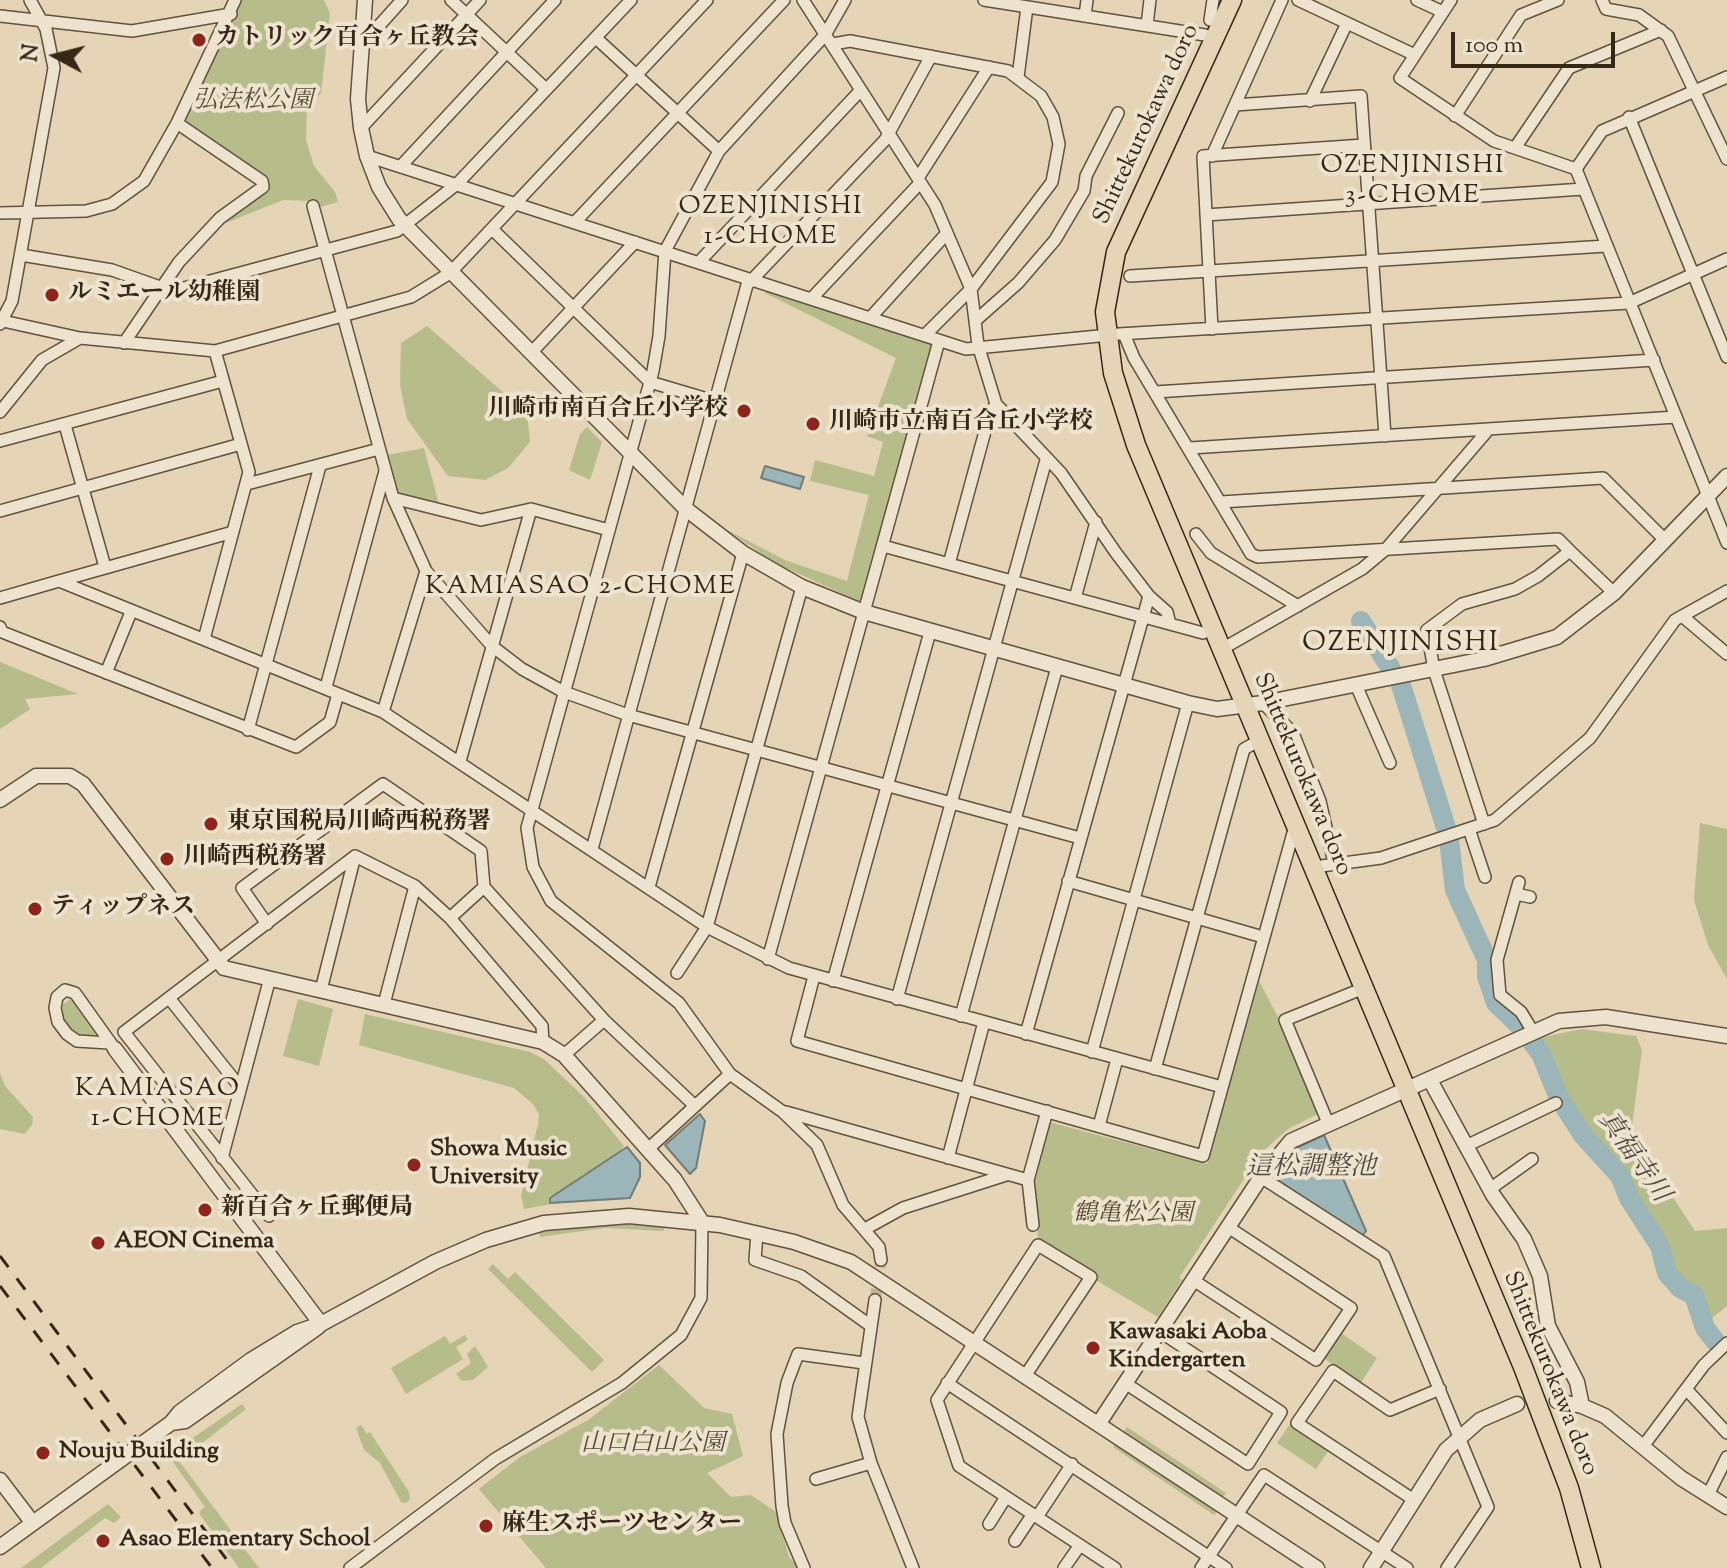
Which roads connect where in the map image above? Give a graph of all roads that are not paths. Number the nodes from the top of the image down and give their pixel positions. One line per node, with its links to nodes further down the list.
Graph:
1 (30, 0): 32 (street)
2 (235, 0): 27 (street)
3 (365, 0): 39 (street)
4 (402, 0): 39 (street)
5 (451, 0): 28 (street)
6 (480, 0): 28 (street)
7 (555, 0): 40 (street)
8 (631, 0): 37 (street)
9 (707, 0): 44 (street)
10 (784, 0): 52 (street)
11 (803, 0): 38 (street)
12 (845, 0): 38 (street)
13 (984, 0): 24 (street)
14 (1087, 0): 30 (street)
15 (1150, 0): 34 (street)
16 (1213, 0): 31 (street)
17 (1232, 0): 105 (main road, Shittekurokawa doro)
18 (1282, 0): 51 (street)
19 (1298, 0): 33 (street)
20 (1417, 0): 26 (street)
21 (1451, 0): 26 (street)
22 (1558, 0): 54 (street)
23 (1602, 0): 25 (street)
24 (1025, 4): 30 (street); 45 (street)
25 (1614, 5): 35 (street)
26 (1443, 12): 41 (street)
27 (231, 14): 32 (street); 56 (street)
28 (466, 14): 40 (street); 57 (street)
29 (0, 16): 32 (street)
30 (1085, 16): 34 (street)
31 (1210, 20)
32 (40, 22): 73 (street)
33 (1347, 23): 41 (street); 50 (street)
34 (1147, 25): 36 (street)
35 (1661, 30): 48 (street); 60 (street)
36 (1205, 35)
37 (596, 38): 44 (street); 47 (street)
38 (829, 39): 42 (street); 49 (street); 61 (street)
39 (360, 47): 57 (street)
40 (506, 52): 47 (street); 65 (street)
41 (1415, 55): 54 (street)
42 (931, 56): 43 (street); 58 (street)
43 (989, 67): 45 (street); 67 (street)
44 (637, 75): 52 (street); 70 (street)
45 (1018, 77): 94 (street)
46 (1727, 77): 48 (street)
47 (546, 89): 68 (street)
48 (1694, 90): 55 (street); 64 (street)
49 (860, 91): 58 (street); 87 (street)
50 (1310, 101): 51 (street); 59 (street)
51 (1235, 105): 63 (street)
52 (678, 113): 61 (street); 76 (street)
53 (1118, 113): 101 (street)
54 (1455, 116): 60 (street)
55 (1629, 117): 66 (street); 90 (street)
56 (177, 123): 73 (street); 93 (street)
57 (361, 128): 62 (street)
58 (888, 132): 67 (street); 92 (street)
59 (1364, 145): 63 (street); 71 (street)
60 (1515, 148): 66 (street)
61 (719, 151): 83 (street)
62 (367, 156): 65 (street); 77 (street)
63 (1212, 156): 75 (street)
64 (1727, 159)
65 (401, 166): 68 (street)
66 (1576, 169): 69 (street)
67 (919, 181): 79 (street); 95 (street)
68 (457, 184): 70 (street); 77 (street)
69 (1583, 189): 71 (street); 81 (street)
70 (517, 203): 76 (street); 78 (street)
71 (1369, 204): 75 (street); 86 (street)
72 (313, 206): 82 (street)
73 (28, 212): 74 (street); 84 (street)
74 (0, 213)
75 (1206, 215): 88 (street)
76 (576, 221): 80 (street)
77 (406, 227): 82 (street); 89 (street)
78 (492, 229): 89 (street); 97 (street)
79 (947, 233): 94 (street); 99 (street)
80 (635, 242): 83 (street); 97 (street)
81 (1606, 246): 86 (street); 96 (street)
82 (326, 251): 93 (street); 98 (street)
83 (665, 251): 87 (street); 116 (street)
84 (21, 255): 93 (street); 102 (street)
85 (1727, 259): 90 (street)
86 (1373, 261): 88 (street); 100 (street)
87 (699, 262): 92 (street)
88 (1209, 272): 91 (street); 103 (street)
89 (450, 273): 98 (street); 111 (street)
90 (1692, 274): 96 (street); 112 (street)
91 (1130, 276)
92 (754, 279): 95 (street); 118 (street)
93 (160, 287): 108 (street)
94 (971, 289): 101 (street); 104 (street)
95 (812, 298): 99 (street)
96 (1629, 303): 100 (street); 113 (street)
97 (574, 307): 111 (street); 116 (street)
98 (343, 316): 110 (street); 128 (street)
99 (871, 317): 104 (street)
100 (1377, 319): 103 (street); 114 (street)
101 (975, 321): 109 (street)
102 (1, 322): 106 (street)
103 (1212, 329): 105 (street)
104 (925, 335): 107 (street)
105 (1116, 335): 109 (street); 117 (street); 175 (main road, Shittekurokawa doro)
106 (80, 338): 108 (street); 120 (street)
107 (939, 341): 109 (street); 149 (street)
108 (124, 343): 110 (street)
109 (978, 345): 119 (street)
110 (215, 351): 115 (street)
111 (531, 353): 129 (street)
112 (1727, 357)
113 (1654, 360): 114 (street); 121 (street)
114 (1381, 378): 117 (street); 124 (street)
115 (223, 381): 122 (street); 126 (street)
116 (650, 382): 118 (street); 129 (street)
117 (1155, 392): 127 (street)
118 (714, 401): 141 (street)
119 (996, 404): 130 (street); 153 (street)
120 (0, 412)
121 (1676, 417): 123 (street); 137 (street)
122 (65, 425): 125 (street); 135 (street)
123 (1489, 429): 124 (street); 136 (street)
124 (1385, 436): 127 (street)
125 (0, 441)
126 (241, 444): 134 (street); 135 (street)
127 (1190, 448): 139 (street)
128 (379, 449): 131 (street); 132 (street)
129 (630, 452): 141 (street); 144 (street)
130 (1046, 460): 143 (street); 157 (street)
131 (320, 466): 134 (street); 178 (street)
132 (385, 471): 138 (street); 184 (street)
133 (1727, 476): 137 (street)
134 (247, 484): 145 (street)
135 (83, 488): 142 (street); 154 (street)
136 (1438, 488): 139 (street); 147 (street); 150 (street)
137 (1707, 497): 147 (street); 148 (street)
138 (393, 498): 140 (street); 155 (street)
139 (1221, 502): 150 (street)
140 (531, 509): 144 (street); 174 (street)
141 (686, 509): 152 (street); 190 (street)
142 (0, 511)
143 (1096, 522): 161 (street); 163 (street)
144 (609, 530): 185 (street)
145 (233, 532): 154 (street); 173 (street)
146 (1196, 534): 164 (street)
147 (1665, 540): 160 (street)
148 (1727, 543)
149 (883, 546): 153 (street); 166 (street)
150 (1386, 549): 151 (street); 164 (street)
151 (1570, 551): 160 (street); 180 (street)
152 (743, 553): 158 (street); 192 (street)
153 (949, 564): 157 (street)
154 (105, 567): 156 (street)
155 (426, 571): 174 (street); 189 (street)
156 (59, 581): 162 (street); 165 (street)
157 (1013, 581): 163 (street); 176 (street)
158 (802, 587): 166 (street); 194 (street)
159 (1727, 591): 168 (street)
160 (1614, 593): 180 (street)
161 (1149, 596): 167 (street); 169 (street)
162 (0, 598)
163 (1075, 598): 167 (street)
164 (1298, 606): 175 (street)
165 (131, 612): 173 (street); 181 (street)
166 (864, 612): 171 (street); 197 (street)
167 (1142, 616): 169 (street); 182 (street)
168 (1682, 616): 177 (street); 204 (street)
169 (1170, 624): 172 (street)
170 (0, 627): 181 (street)
171 (930, 632): 176 (street); 198 (street)
172 (1203, 633)
173 (204, 639): 178 (street)
174 (492, 646): 185 (street); 195 (street)
175 (1222, 649): 188 (main road, Shittekurokawa doro)
176 (994, 650): 179 (street); 200 (street)
177 (1727, 654)
178 (266, 665): 184 (street); 191 (street)
179 (1057, 667): 182 (street); 202 (street)
180 (1434, 670): 183 (street); 204 (street)
181 (106, 673): 191 (street)
182 (1123, 685): 187 (street); 206 (street)
183 (1356, 685): 188 (street); 196 (street)
184 (326, 687): 186 (street)
185 (564, 692): 190 (street); 201 (street)
186 (338, 694): 189 (street); 191 (street)
187 (1188, 703): 188 (street); 217 (street)
188 (1254, 704): 193 (main road, Shittekurokawa doro); 209 (street)
189 (383, 712): 195 (street)
190 (628, 715): 192 (street); 207 (street)
191 (248, 730)
192 (692, 733): 194 (street); 215 (street)
193 (1260, 740): 203 (main road, Shittekurokawa doro); 219 (street)
194 (757, 750): 197 (street); 221 (street)
195 (460, 761): 201 (street)
196 (1390, 763)
197 (821, 768): 198 (street); 223 (street)
198 (888, 786): 200 (street); 228 (street)
199 (0, 800): 224 (street)
200 (951, 803): 202 (street); 232 (street)
201 (532, 809): 207 (street); 246 (street)
202 (1015, 820): 206 (street); 234 (street)
203 (1296, 824): 210 (main road, Shittekurokawa doro); 222 (street)
204 (1484, 824): 205 (street)
205 (1469, 829): 209 (street); 211 (street)
206 (1080, 838): 212 (street)
207 (592, 849): 215 (street)
208 (355, 856): 213 (street); 220 (street); 230 (street)
209 (1334, 863): 210 (street)
210 (1314, 867): 229 (main road, Shittekurokawa doro)
211 (1485, 877)
212 (1068, 881): 217 (street); 238 (street)
213 (415, 886): 218 (street); 233 (street)
214 (484, 887): 218 (street); 220 (street); 235 (street)
215 (649, 887): 221 (street)
216 (1530, 897): 237 (street)
217 (1134, 900): 219 (street); 242 (street)
218 (450, 918): 240 (street)
219 (1197, 918): 222 (street); 245 (street)
220 (267, 924): 224 (street)
221 (707, 927): 223 (street); 225 (street)
222 (1263, 937): 249 (street)
223 (768, 959): 226 (street)
224 (217, 961): 227 (street); 231 (street)
225 (677, 973)
226 (814, 976): 228 (street); 250 (street)
227 (270, 978): 230 (street); 248 (street)
228 (833, 981): 232 (street)
229 (1364, 988): 251 (main road, Shittekurokawa doro); 256 (street)
230 (321, 990): 233 (street)
231 (169, 998): 248 (street); 260 (street)
232 (897, 999): 234 (street)
233 (384, 1004): 240 (street)
234 (961, 1016): 236 (street)
235 (604, 1020): 243 (street); 253 (street)
236 (984, 1022): 238 (street); 250 (street)
237 (1532, 1030): 239 (street); 247 (street)
238 (1026, 1034): 242 (street)
239 (1727, 1036)
240 (543, 1042): 243 (street)
241 (115, 1049): 241 (street); 276 (street)
242 (1092, 1052): 244 (street)
243 (564, 1055): 259 (street)
244 (1117, 1059): 245 (street); 257 (street)
245 (1155, 1069): 249 (street)
246 (730, 1074): 253 (street); 255 (street)
247 (1430, 1080): 251 (street); 258 (street)
248 (240, 1087): 260 (street)
249 (1222, 1087): 257 (street)
250 (967, 1088): 254 (street); 261 (street)
251 (1406, 1090): 256 (street); 323 (main road, Shittekurokawa doro)
252 (1556, 1103): 258 (street)
253 (695, 1106): 259 (street)
254 (1047, 1111): 257 (street); 265 (street)
255 (783, 1112): 261 (street); 271 (street)
256 (1328, 1123): 264 (street)
257 (1099, 1126)
258 (1466, 1146): 266 (street)
259 (647, 1150): 268 (street)
260 (222, 1158): 267 (street)
261 (948, 1158): 263 (street)
262 (1532, 1159): 266 (street)
263 (1006, 1175): 265 (street); 271 (street)
264 (1261, 1177): 270 (street); 285 (street)
265 (1028, 1180): 269 (street)
266 (1490, 1189): 289 (street)
267 (269, 1216)
268 (702, 1222): 272 (street); 276 (street); 312 (street)
269 (1033, 1225)
270 (1228, 1227): 274 (street); 274 (street)
271 (865, 1229): 273 (street)
272 (757, 1233): 277 (street); 279 (street)
273 (881, 1260)
274 (1193, 1280): 278 (street)
275 (875, 1300): 277 (street)
276 (321, 1324): 305 (street)
277 (871, 1326): 281 (street)
278 (1159, 1331): 284 (street); 284 (street)
279 (974, 1342): 282 (street); 282 (street); 283 (street)
280 (1727, 1343): 286 (street)
281 (864, 1363): 295 (street); 313 (street)
282 (1025, 1376): 290 (street)
283 (947, 1383): 296 (street); 300 (street)
284 (1125, 1383): 290 (street)
285 (1440, 1389): 292 (street); 301 (street)
286 (1686, 1389): 291 (street); 293 (street)
287 (1557, 1401): 289 (street)
288 (1517, 1404): 292 (street)
289 (1582, 1406): 293 (street)
290 (1099, 1423): 303 (street)
291 (1727, 1433)
292 (1458, 1437): 301 (street); 322 (street)
293 (1644, 1445): 299 (street)
294 (1727, 1457): 299 (street)
295 (871, 1463): 297 (street); 314 (street)
296 (1072, 1464): 304 (street); 311 (street)
297 (816, 1479)
298 (0, 1480): 305 (street)
299 (1708, 1495): 302 (street)
300 (1006, 1497): 304 (street); 306 (street)
301 (1414, 1500): 310 (street)
302 (1727, 1507)
303 (1237, 1515): 310 (street); 311 (street); 319 (street)
304 (1035, 1516): 307 (street); 308 (street)
305 (32, 1522): 309 (street)
306 (989, 1524)
307 (1015, 1541)
308 (1080, 1545): 315 (street); 316 (street)
309 (0, 1547)
310 (1381, 1551): 320 (street); 321 (street)
311 (1208, 1557): 317 (street); 318 (street)
312 (350, 1568)
313 (804, 1568)
314 (913, 1568)
315 (1064, 1568)
316 (1115, 1568)
317 (1201, 1568)
318 (1226, 1568)
319 (1317, 1568)
320 (1371, 1568)
321 (1407, 1568)
322 (1447, 1568)
323 (1591, 1568)

